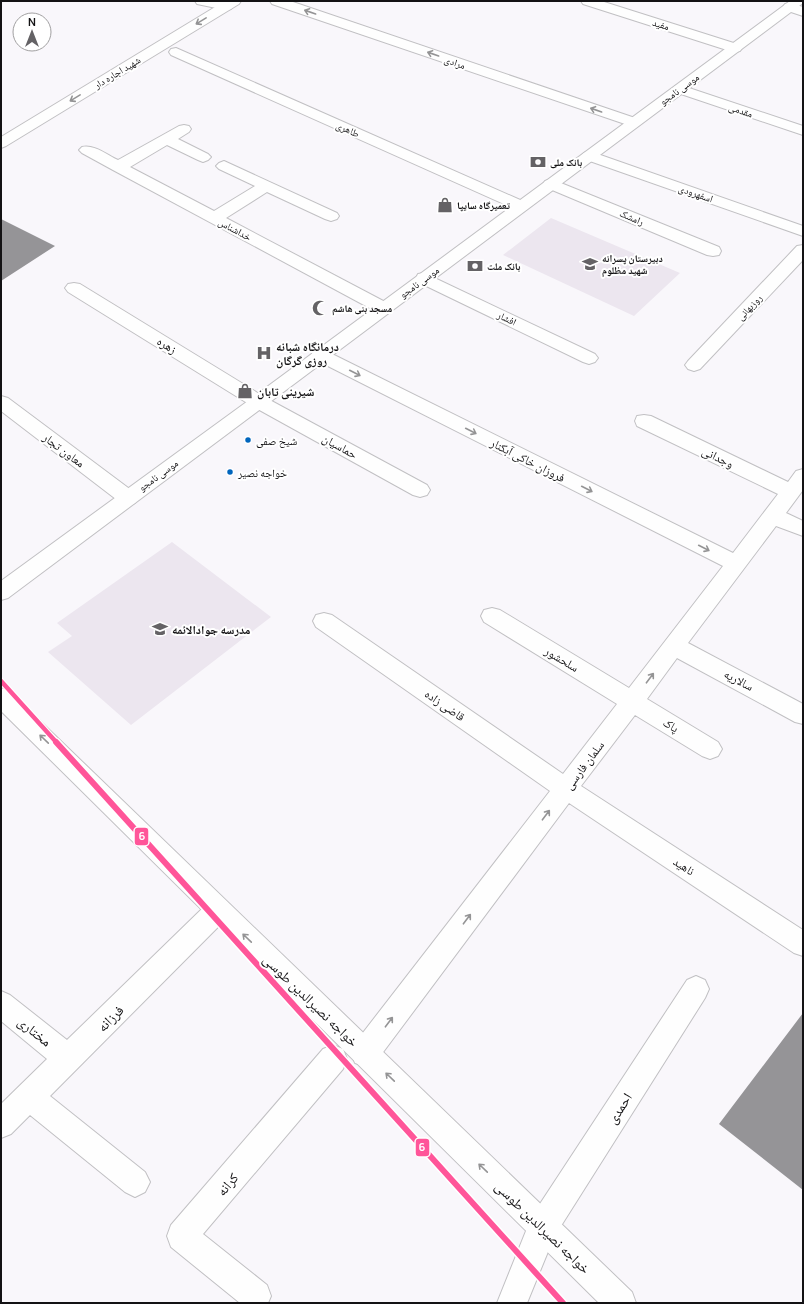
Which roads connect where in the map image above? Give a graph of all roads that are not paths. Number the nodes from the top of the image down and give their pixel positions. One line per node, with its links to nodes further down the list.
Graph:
1 (202, 1): 4 (street)
2 (277, 1): 9 (street, مرادی, one-way to 2)
3 (588, 1): 6 (street, مفید)
4 (230, 3): 13 (street, شهید اجاره دار, one-way to 13)
5 (797, 6): 6 (street, موسی نامجو)
6 (735, 48): 8 (street, موسی نامجو)
7 (176, 52): 21 (street, طاهری)
8 (680, 89): 9 (street, موسی نامجو); 11 (street, مقدمی)
9 (633, 122): 15 (street, موسی نامجو)
10 (184, 129): 12 (street)
11 (803, 131)
12 (166, 139): 16 (street); 18 (street)
13 (1, 143)
14 (87, 150): 18 (street, خداشناس)
15 (588, 156): 19 (street, موسی نامجو); 24 (street, اسفهرودی)
16 (203, 157)
17 (224, 166): 20 (street)
18 (118, 167): 23 (street, خداشناس)
19 (552, 184): 21 (street, موسی نامجو); 26 (street, رامشک)
20 (266, 186): 22 (street); 23 (street)
21 (521, 206): 27 (street, موسی نامجو)
22 (331, 216)
23 (214, 218): 29 (street, خداشناس)
24 (803, 230)
25 (803, 250): 32 (street, روزبهانی)
26 (713, 251)
27 (424, 278): 29 (street, موسی نامجو); 31 (street, افشار)
28 (74, 288): 34 (street, زهره)
29 (383, 308): 30 (street, موسی نامجو)
30 (320, 355): 34 (street, موسی نامجو); 41 (street, فروزان خاکی آبکنار, one-way to 41)
31 (589, 358)
32 (694, 364)
33 (1, 402): 38 (street, معاون تجار)
34 (259, 402): 37 (street, حماسیان); 38 (street, موسی نامجو)
35 (644, 421): 36 (street, وجدانی)
36 (797, 484): 39 (street, سلمان فارسی)
37 (420, 490)
38 (128, 498): 42 (street, موسی نامجو)
39 (773, 516): 40 (street); 41 (street, سلمان فارسی)
40 (803, 529)
41 (736, 564): 45 (street, سلمان فارسی)
42 (1, 592)
43 (492, 616): 47 (street, سلحشور)
44 (324, 621): 50 (street, قاضی زاده)
45 (674, 646): 47 (street, سلمان فارسی, one-way to 45); 48 (street, سالاریه)
46 (1, 697): 51 (street, خواجه نصیرالدین طوسی, one-way to 46)
47 (632, 702): 49 (street, پاک); 50 (street, سلمان فارسی)
48 (803, 714)
49 (710, 749)
50 (566, 788): 52 (street, ناهید); 55 (street, سلمان فارسی, one-way to 50)
51 (218, 910): 55 (street, خواجه نصیرالدین طوسی, one-way to 51); 56 (street, فرزانه)
52 (803, 944)
53 (696, 989): 61 (street, احمدی)
54 (1, 1004): 56 (street, مختاری)
55 (365, 1053): 61 (street, خواجه نصیرالدین طوسی, one-way to 55)
56 (68, 1059): 58 (street, فرزانه)
57 (333, 1059): 62 (street, کرانه)
58 (29, 1097): 59 (street, فرزانه); 60 (street)
59 (1, 1124)
60 (135, 1182)
61 (543, 1227): 63 (street, احمدی); 64 (street, خواجه نصیرالدین طوسی)
62 (256, 1296)
63 (512, 1303)
64 (621, 1303)

